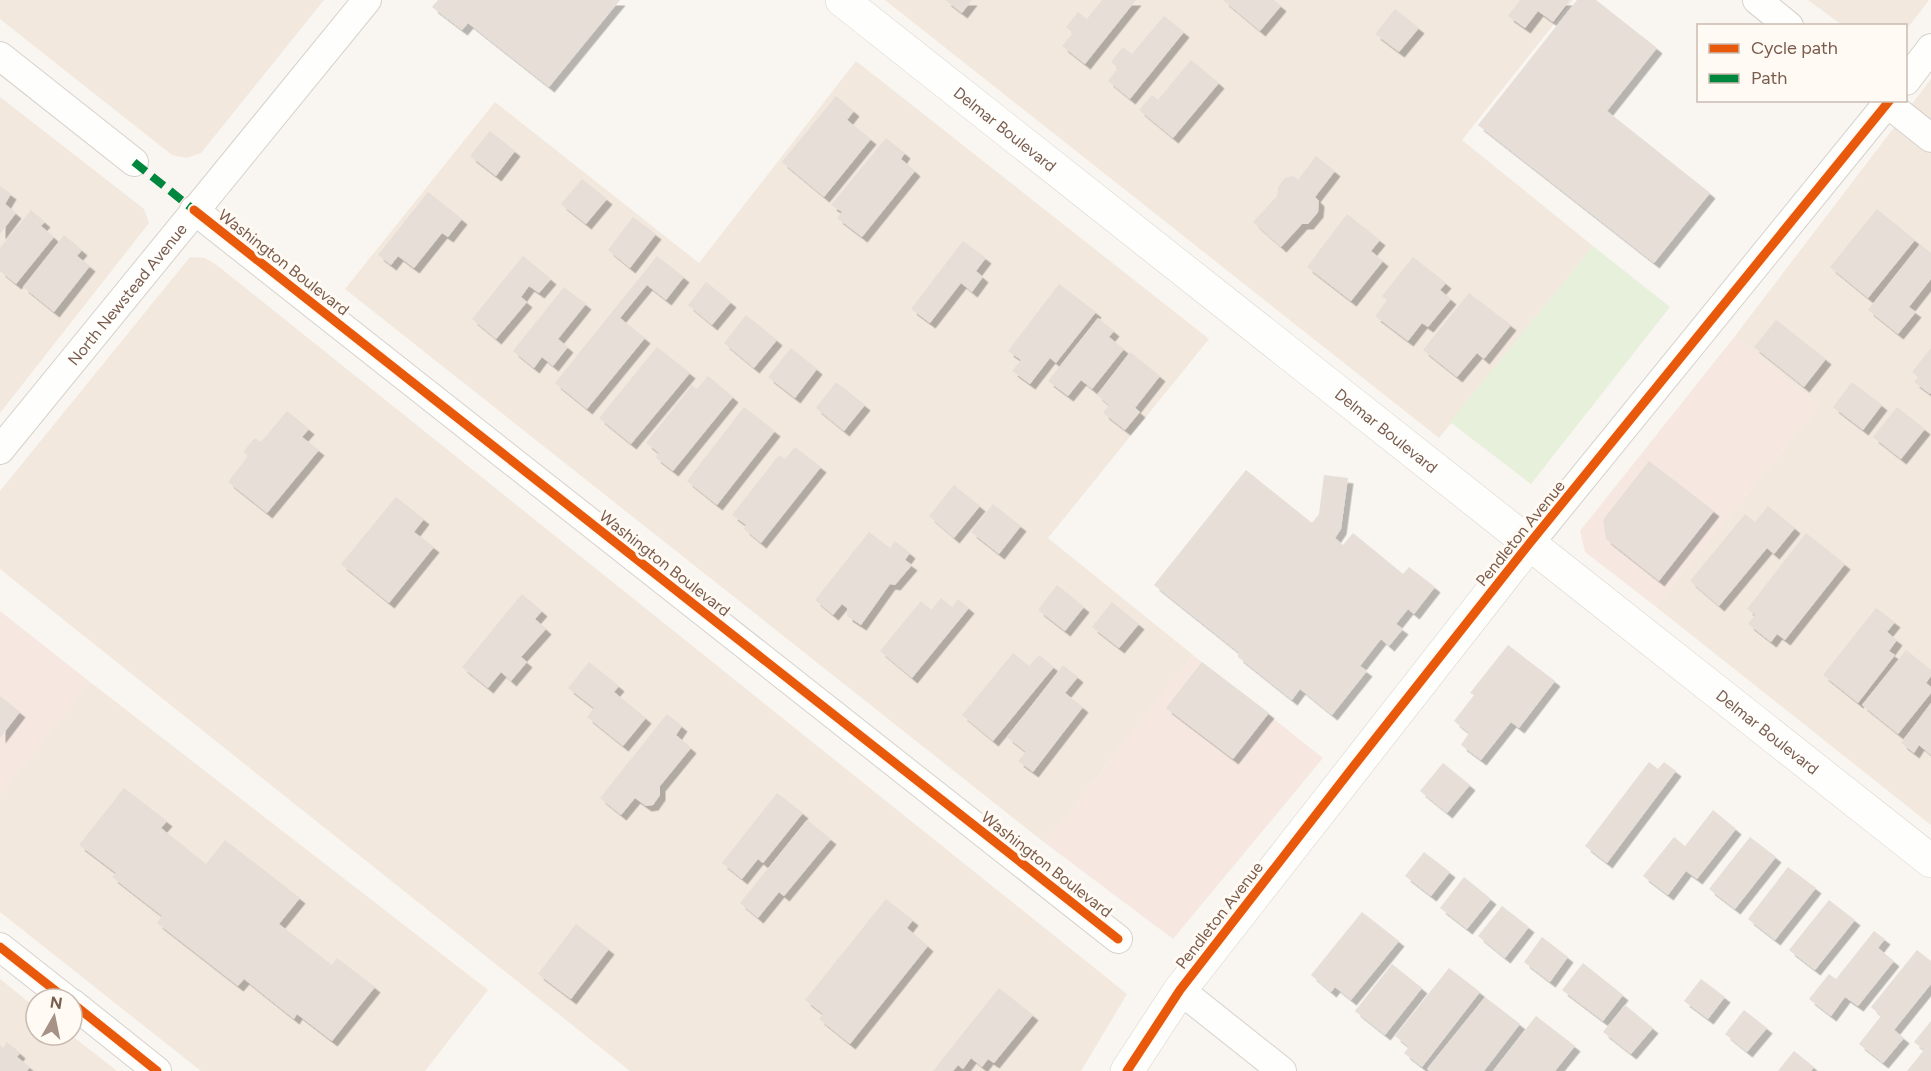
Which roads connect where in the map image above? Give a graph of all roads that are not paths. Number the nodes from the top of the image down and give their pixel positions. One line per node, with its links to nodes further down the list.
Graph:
1 (367, 0): 11 (street, North Newstead Avenue)
2 (842, 0): 13 (main road, Delmar Boulevard)
3 (1757, 0): 4 (street)
4 (1787, 24)
5 (1931, 48): 7 (street)
6 (0, 56): 10 (street)
7 (1907, 78)
8 (1887, 102): 9 (street); 13 (street, Pendleton Avenue)
9 (1931, 138)
10 (134, 162)
11 (194, 210): 12 (street, North Newstead Avenue); 15 (street, Washington Boulevard)
12 (0, 450)
13 (1529, 544): 14 (main road, Delmar Boulevard); 18 (main road, Pendleton Avenue)
14 (1931, 861)
15 (1118, 939)
16 (0, 947): 17 (street)
17 (51, 987)
18 (1180, 990): 21 (main road, Pendleton Avenue); 22 (street)
19 (84, 1013): 20 (street)
20 (158, 1071)
21 (1127, 1071)
22 (1282, 1071)

